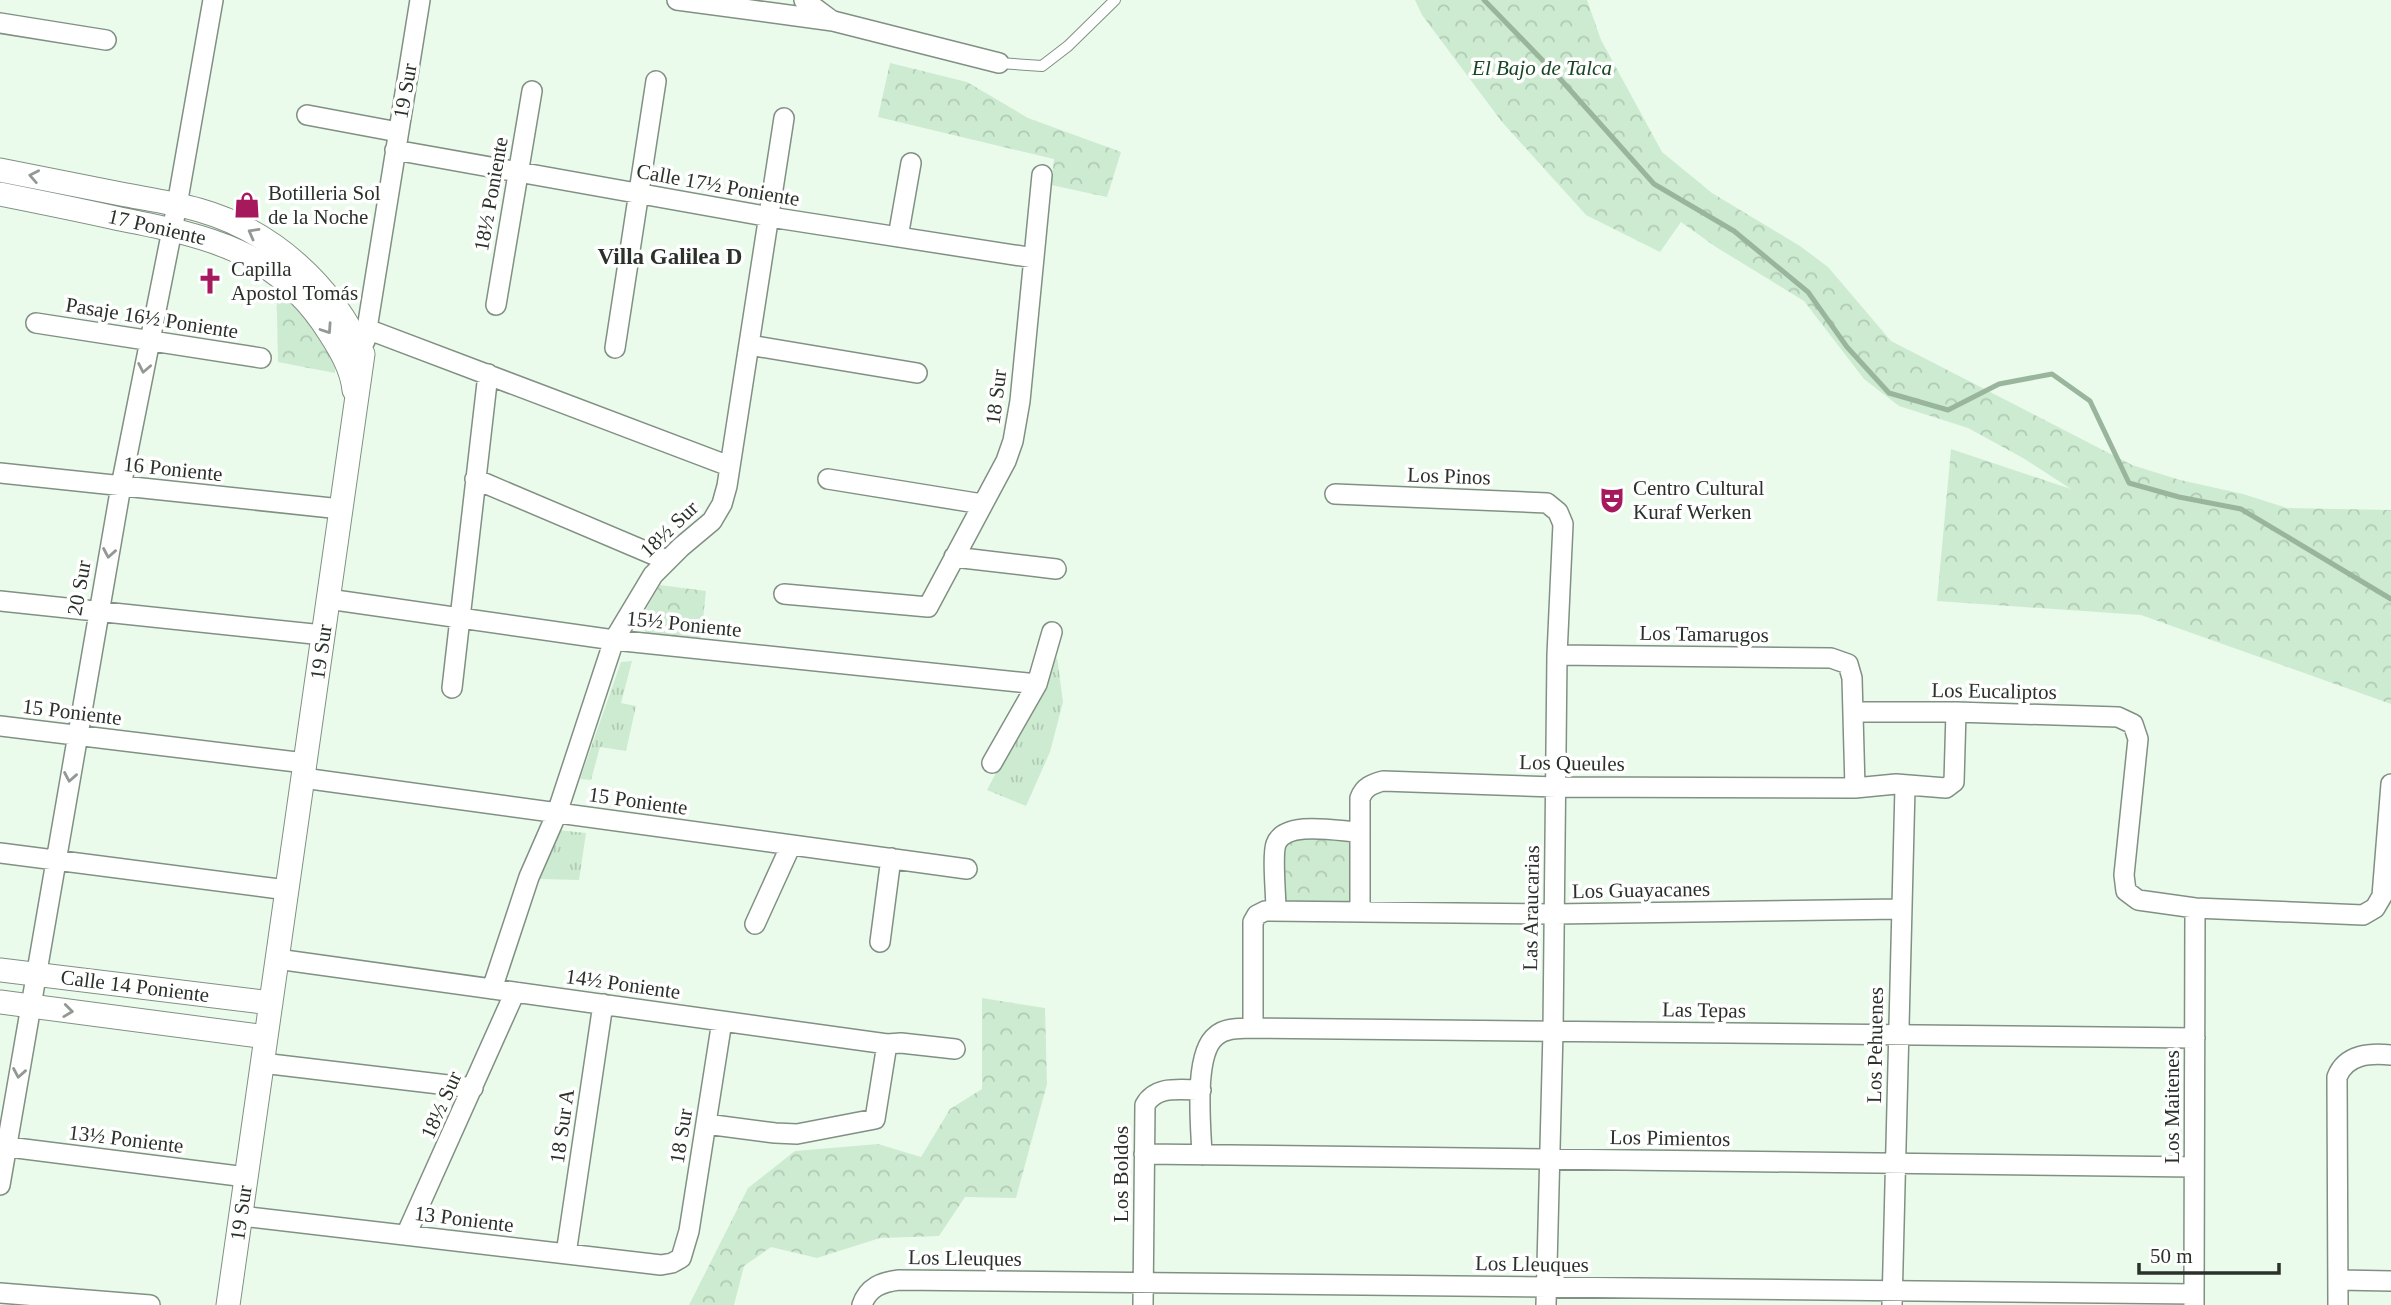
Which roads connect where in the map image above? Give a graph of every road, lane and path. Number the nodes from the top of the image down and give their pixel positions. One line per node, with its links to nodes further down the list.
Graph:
1 (213, 0): 21 (street, 20 Sur)
2 (421, 0): 14 (street, 19 Sur)
3 (677, 0): 6 (street)
4 (804, 0): 6 (street)
5 (1115, 0): 9 (lane)
6 (833, 21): 9 (street)
7 (0, 23): 8 (street)
8 (106, 40)
9 (999, 63)
10 (656, 81): 20 (street)
11 (532, 91): 17 (street, 18½ Poniente)
12 (307, 115): 14 (street, Calle 17½ Poniente)
13 (784, 118): 22 (street, 18½ Sur)
14 (397, 141): 17 (street, Calle 17½ Poniente); 28 (street, 19 Sur)
15 (911, 163): 24 (street)
16 (0, 170): 21 (street, 17 Poniente, one-way to 16)
17 (519, 173): 20 (street, Calle 17½ Poniente); 26 (street, 18½ Poniente)
18 (1042, 174): 25 (street, 18 Sur)
19 (0, 194): 23 (street, 17 Poniente)
20 (639, 194): 22 (street, Calle 17½ Poniente); 31 (street)
21 (177, 205): 23 (street, 20 Sur); 32 (street, 17 Poniente, one-way to 21)
22 (770, 217): 24 (street, Calle 17½ Poniente); 30 (street, 18½ Sur)
23 (171, 229): 29 (street, 20 Sur); 36 (street, 17 Poniente, one-way to 36)
24 (898, 237): 25 (street, Calle 17½ Poniente)
25 (1034, 258): 43 (street, 18 Sur)
26 (496, 305)
27 (36, 323): 29 (street, Pasaje 16½ Poniente)
28 (368, 329): 32 (street, 19 Sur); 35 (street)
29 (149, 340): 33 (street, Pasaje 16½ Poniente); 41 (street, 20 Sur, one-way to 41)
30 (749, 345): 34 (street); 37 (street, 18½ Sur)
31 (615, 348)
32 (363, 354): 36 (street, 19 Sur)
33 (261, 358)
34 (916, 373)
35 (488, 374): 37 (street); 39 (street)
36 (356, 404): 44 (street, 19 Sur)
37 (729, 466): 47 (street, 18½ Sur)
38 (0, 473): 41 (street, 16 Poniente)
39 (475, 479): 47 (street); 53 (street)
40 (828, 480): 43 (street)
41 (121, 486): 44 (street, 16 Poniente); 52 (street, 20 Sur, one-way to 52)
42 (1335, 494): 45 (street, Los Pinos)
43 (982, 504): 46 (street, 18 Sur)
44 (341, 509): 50 (street, 19 Sur)
45 (1558, 512): 57 (street, Las Araucarias)
46 (954, 557): 48 (street); 49 (street, 18 Sur)
47 (666, 560): 56 (street, 18½ Sur)
48 (1056, 569)
49 (785, 594)
50 (328, 599): 53 (street, 15½ Poniente); 55 (street, 19 Sur)
51 (0, 601): 52 (street)
52 (98, 611): 55 (street); 63 (street, 20 Sur)
53 (459, 618): 56 (street, 15½ Poniente); 59 (street)
54 (1052, 632): 58 (street)
55 (323, 635): 65 (street, 19 Sur)
56 (614, 640): 58 (street, 15½ Poniente); 70 (street, 18½ Sur)
57 (1558, 655): 60 (street, Los Tamarugos); 67 (street, Las Araucarias)
58 (1037, 684): 64 (street)
59 (452, 688)
60 (1853, 712): 61 (street, Los Eucaliptos); 69 (street)
61 (1956, 712): 68 (street, Los Queules); 78 (street, Los Eucaliptos)
62 (0, 726): 63 (street, 15 Poniente)
63 (77, 736): 65 (street, 15 Poniente); 75 (street, 20 Sur, one-way to 75)
64 (992, 763)
65 (304, 770): 70 (street, 15 Poniente); 77 (street, 19 Sur)
66 (2391, 784): 78 (street)
67 (1556, 787): 69 (street, Los Queules); 71 (street, Los Queules); 82 (street, Las Araucarias)
68 (1905, 787): 69 (street, Los Queules); 79 (street, Los Pehuenes)
69 (1854, 788)
70 (557, 813): 72 (street, 15 Poniente); 88 (street, 18½ Sur)
71 (1359, 832): 80 (street, Los Queules); 81 (street)
72 (790, 845): 74 (street, 15 Poniente); 83 (street)
73 (0, 853): 75 (street)
74 (891, 858): 76 (street, 15 Poniente); 84 (street)
75 (56, 860): 77 (street); 87 (street, 20 Sur)
76 (967, 869)
77 (287, 890): 85 (street, 19 Sur)
78 (2195, 908): 99 (street, Los Maitenes)
79 (1900, 909): 82 (street, Los Guayacanes); 97 (street, Los Pehuenes)
80 (1360, 912): 81 (street, Los Guayacanes); 82 (street, Los Guayacanes)
81 (1266, 913): 95 (street)
82 (1554, 914): 96 (street, Las Araucarias)
83 (755, 924)
84 (880, 942)
85 (277, 958): 88 (street, 14½ Poniente); 91 (street, 19 Sur)
86 (0, 970): 87 (street, Calle 14 Poniente)
87 (36, 975): 91 (street, Calle 14 Poniente); 93 (street, 20 Sur)
88 (492, 989): 89 (street, 14½ Poniente)
89 (515, 992): 92 (street, 14½ Poniente); 104 (street, 18½ Sur)
90 (0, 1002): 93 (street, Calle 14 Poniente)
91 (271, 1003): 98 (street, 19 Sur)
92 (603, 1004): 94 (street, 14½ Poniente); 117 (street, 18 Sur A)
93 (31, 1006): 98 (street, Calle 14 Poniente, one-way to 98); 107 (street, 20 Sur, one-way to 107)
94 (722, 1021): 100 (street, 14½ Poniente); 106 (street, 18 Sur)
95 (1253, 1028): 96 (street, Las Tepas); 105 (street, Las Tepas)
96 (1553, 1031): 97 (street, Las Tepas); 110 (street, Las Araucarias)
97 (1898, 1034): 99 (street, Las Tepas); 111 (street, Los Pehuenes)
98 (266, 1037): 103 (street, 19 Sur)
99 (2195, 1038): 112 (street, Los Maitenes)
100 (887, 1044): 101 (street, 14½ Poniente); 106 (street)
101 (955, 1049)
102 (2391, 1055): 119 (street)
103 (262, 1063): 104 (street); 113 (street, 19 Sur)
104 (473, 1088): 116 (street, 18½ Sur)
105 (1201, 1090): 108 (street, Los Boldos); 109 (street)
106 (706, 1124): 118 (street, 18 Sur)
107 (3, 1147): 113 (street, 13½ Poniente); 114 (street, 20 Sur)
108 (1144, 1154): 109 (street, Los Pimientos); 121 (street, Los Boldos)
109 (1202, 1155): 110 (street, Los Pimientos)
110 (1550, 1159): 111 (street, Los Pimientos); 123 (street, Las Araucarias)
111 (1895, 1163): 112 (street, Los Pimientos); 125 (street, Los Pehuenes)
112 (2194, 1167): 126 (street, Los Maitenes)
113 (246, 1177): 115 (street, 19 Sur)
114 (0, 1185)
115 (241, 1216): 116 (street, 13 Poniente); 128 (street, 19 Sur)
116 (406, 1235): 117 (street, 13 Poniente)
117 (566, 1254): 118 (street, 13 Poniente)
118 (681, 1258)
119 (2339, 1280): 120 (street); 130 (street)
120 (2391, 1281)
121 (1143, 1283): 123 (street, Los Lleuques); 124 (street, Los Lleuques); 129 (street, Los Boldos)
122 (0, 1293): 127 (street)
123 (1547, 1296): 125 (street, Los Lleuques)
124 (867, 1297)
125 (1892, 1298): 126 (street, Los Lleuques)
126 (2194, 1300)
127 (150, 1305)
128 (228, 1305)
129 (1143, 1305)
130 (2338, 1305)

